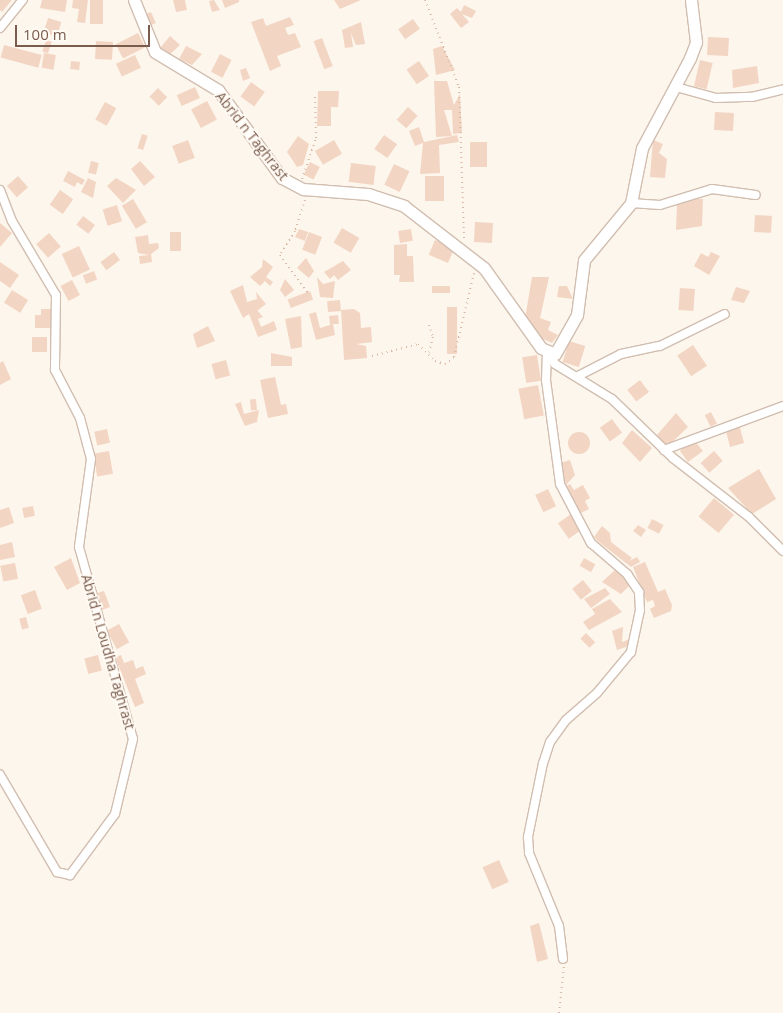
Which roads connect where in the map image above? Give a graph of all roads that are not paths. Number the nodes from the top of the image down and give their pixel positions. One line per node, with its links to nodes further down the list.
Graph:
1 (23, 0): 4 (street)
2 (691, 0): 5 (street)
3 (136, 1): 11 (street, Abrid n Taghrast)
4 (0, 28)
5 (676, 87): 6 (street); 9 (street)
6 (783, 89)
7 (0, 190): 16 (street, Abrid n Loudha Taghrast)
8 (756, 196): 9 (street)
9 (631, 203): 11 (street)
10 (725, 314): 12 (street)
11 (547, 352): 12 (street); 17 (street)
12 (578, 376): 14 (street)
13 (783, 406): 14 (street)
14 (664, 450): 15 (street)
15 (783, 551)
16 (0, 775)
17 (563, 959)

